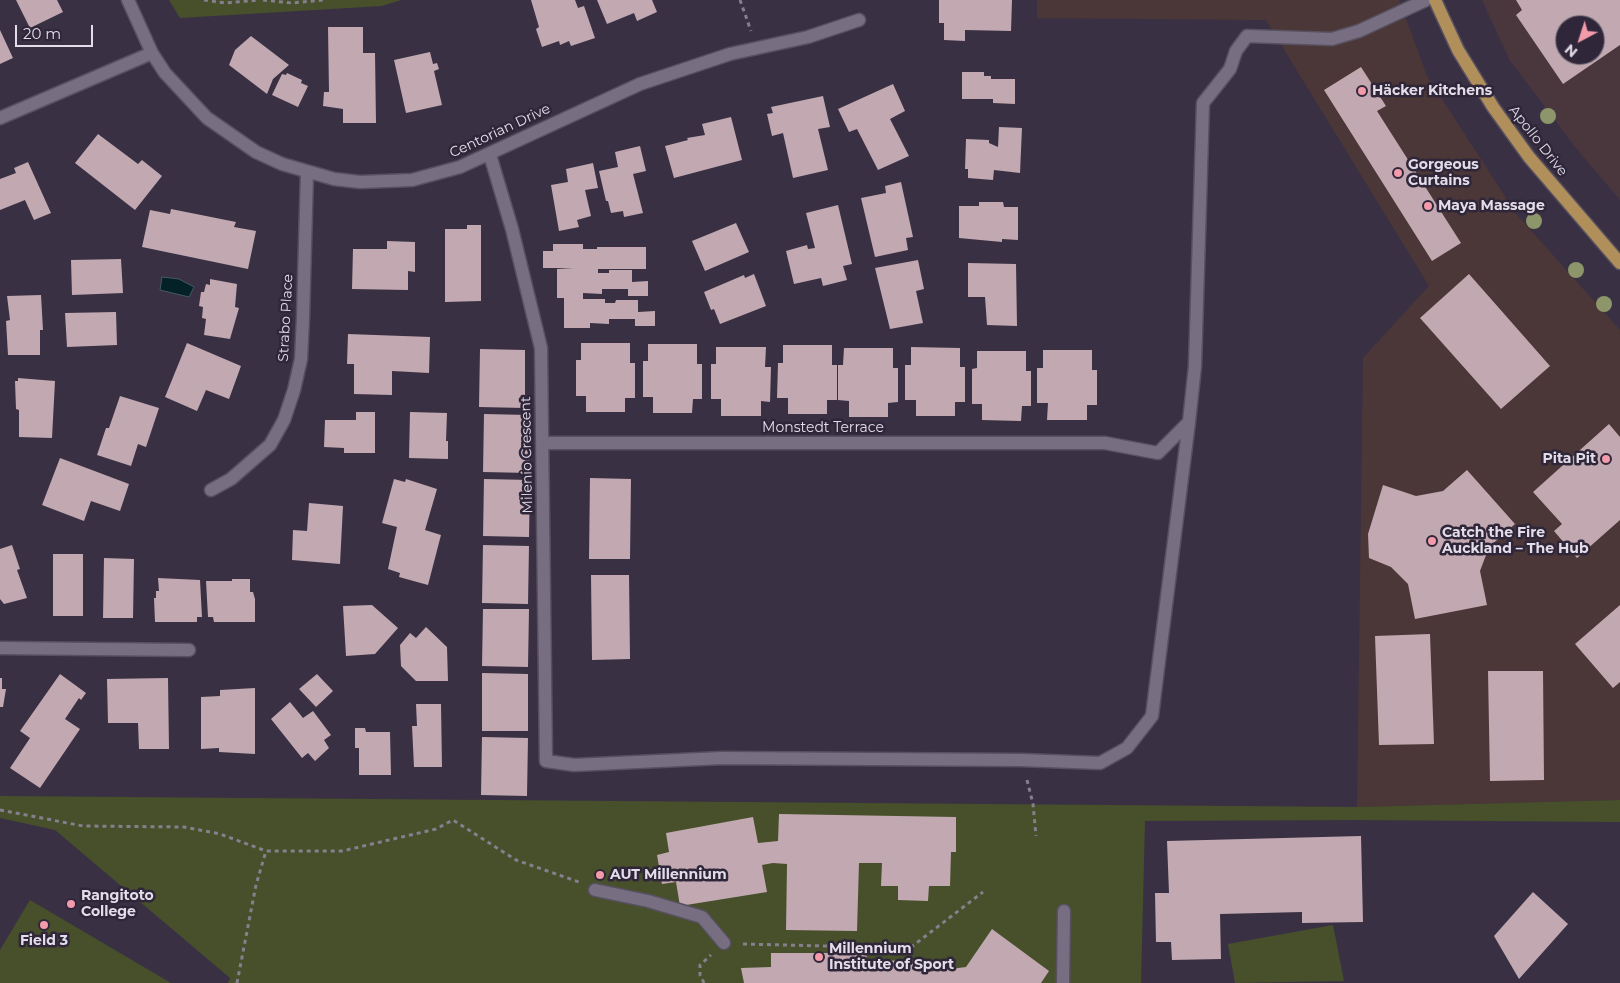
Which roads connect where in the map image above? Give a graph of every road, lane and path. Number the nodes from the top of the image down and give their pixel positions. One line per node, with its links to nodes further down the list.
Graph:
1 (128, 0): 11 (street, Centorian Drive)
2 (204, 0): 3 (path)
3 (259, 0)
4 (263, 0): 5 (path)
5 (324, 0)
6 (740, 0): 10 (path)
7 (1426, 0): 16 (street)
8 (1435, 0): 15 (main road, Apollo Drive)
9 (859, 20): 10 (street, Centorian Drive)
10 (758, 48): 13 (street, Centorian Drive)
11 (152, 53): 12 (street); 14 (street, Centorian Drive)
12 (0, 118)
13 (490, 155): 14 (street, Centorian Drive); 17 (street, Milenio Crescent)
14 (307, 172): 18 (street, Strabo Place)
15 (1620, 263)
16 (1190, 422): 17 (street, Monstedt Terrace); 21 (street)
17 (542, 442): 21 (street, Milenio Crescent)
18 (211, 490)
19 (0, 648): 20 (street)
20 (189, 650)
21 (1021, 760): 23 (path)
22 (0, 810): 24 (path)
23 (1036, 836)
24 (266, 851): 25 (path); 29 (path)
25 (595, 890): 28 (street)
26 (983, 892): 28 (path)
27 (1064, 911): 31 (street)
28 (724, 943): 30 (path)
29 (237, 983)
30 (704, 983)
31 (1063, 983)

